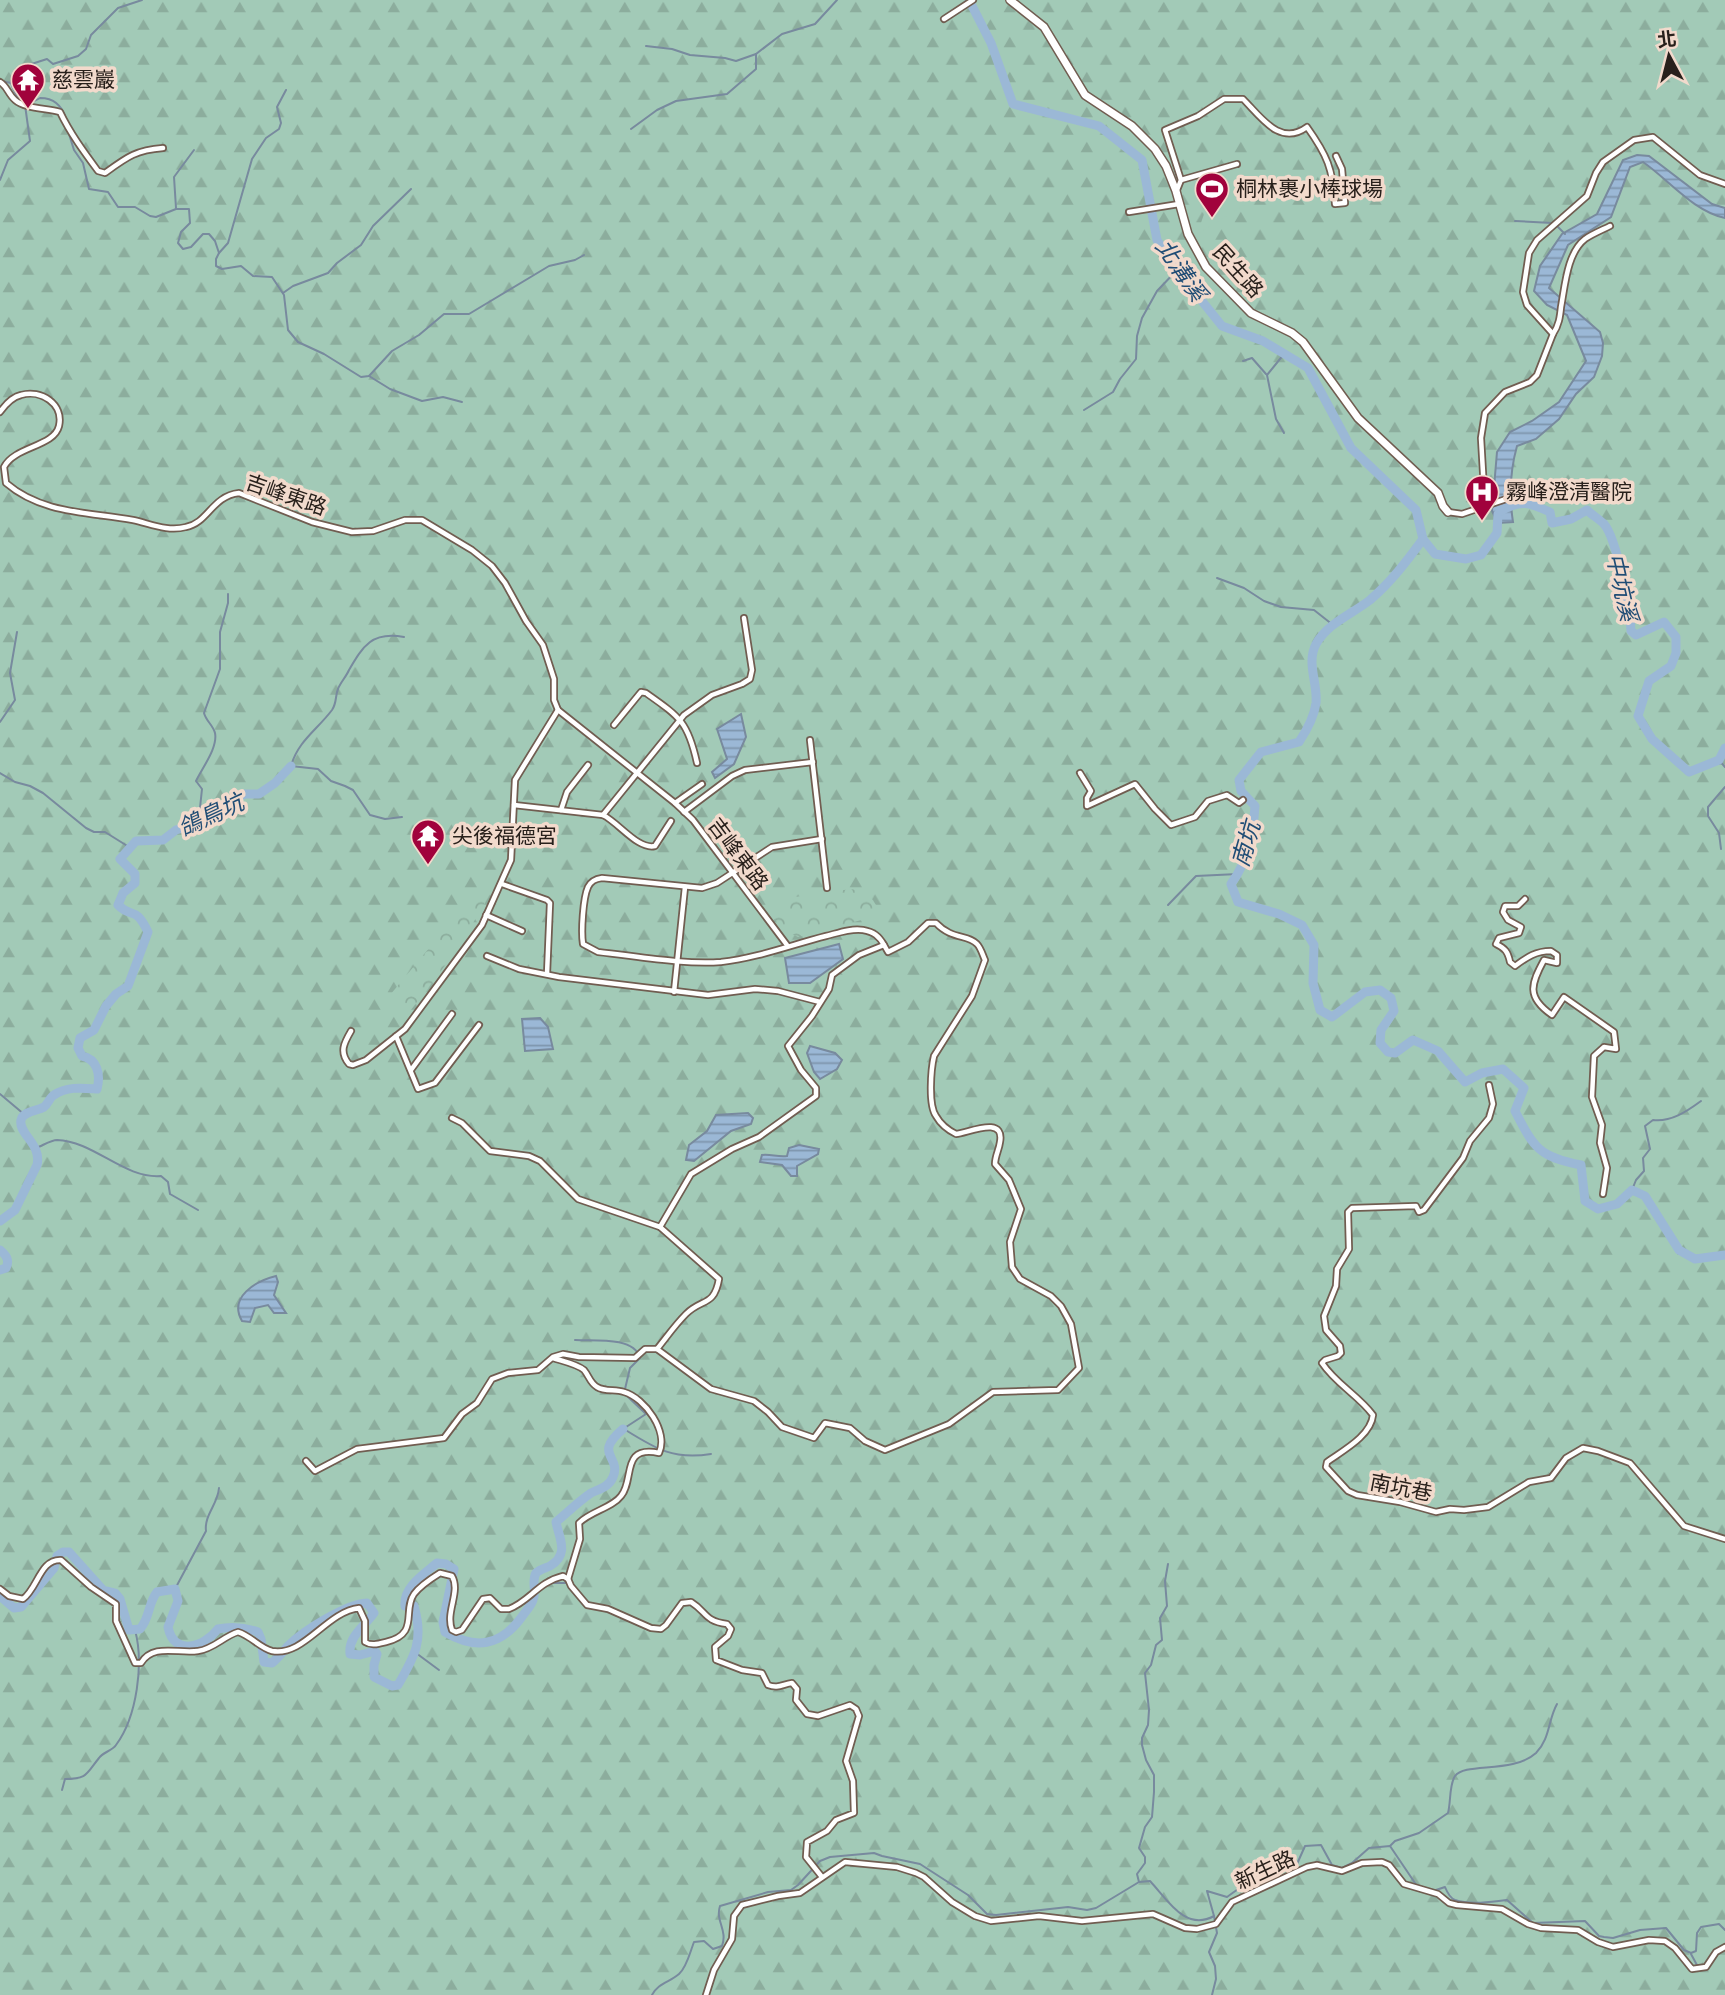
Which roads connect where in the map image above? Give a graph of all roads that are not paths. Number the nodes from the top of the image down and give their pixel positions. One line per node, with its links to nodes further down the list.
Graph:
1 (973, 0): 3 (street)
2 (1010, 0): 10 (street, 民生路)
3 (947, 18)
4 (0, 82): 5 (street)
5 (163, 148)
6 (1336, 156): 8 (street)
7 (1237, 164): 8 (street)
8 (1181, 180): 10 (street)
9 (1725, 184): 14 (street)
10 (1176, 191): 11 (street, 民生路)
11 (1179, 204): 12 (street); 18 (street, 民生路)
12 (1131, 212)
13 (1610, 226): 14 (street)
14 (1553, 334): 17 (street)
15 (0, 412): 20 (street, 吉峰東路)
16 (1512, 497): 17 (street)
17 (1484, 506): 18 (street)
18 (1448, 512)
19 (744, 618): 21 (street)
20 (558, 710): 27 (street, 吉峰東路); 32 (street)
21 (680, 719): 22 (street); 25 (street); 27 (street)
22 (614, 725)
23 (810, 740): 24 (street)
24 (813, 762): 34 (street); 37 (street)
25 (697, 763)
26 (588, 765): 33 (street)
27 (637, 773): 31 (street, 吉峰東路); 35 (street)
28 (1080, 773): 30 (street)
29 (702, 785): 31 (street)
30 (1242, 800)
31 (675, 803): 34 (street, 吉峰東路)
32 (514, 805): 33 (street); 39 (street)
33 (561, 810): 35 (street)
34 (684, 812): 38 (street, 吉峰東路)
35 (603, 815): 36 (street)
36 (671, 821)
37 (822, 839): 38 (street); 41 (street)
38 (734, 873): 40 (street); 46 (street, 吉峰東路)
39 (502, 884): 43 (street); 49 (street)
40 (685, 887): 48 (street); 48 (street)
41 (827, 888)
42 (1525, 899): 59 (street)
43 (486, 915): 44 (street); 55 (street)
44 (522, 931)
45 (884, 945): 46 (street); 51 (street); 61 (street)
46 (787, 946): 48 (street)
47 (487, 956): 49 (street)
48 (678, 960): 50 (street)
49 (547, 974): 50 (street)
50 (674, 992): 51 (street)
51 (820, 1002): 60 (street)
52 (452, 1014): 56 (street)
53 (479, 1026): 56 (street)
54 (351, 1031): 55 (street)
55 (397, 1036): 56 (street)
56 (411, 1071)
57 (1489, 1085): 64 (street, 南坑巷)
58 (452, 1118): 60 (street)
59 (1603, 1194)
60 (660, 1227): 61 (street)
61 (657, 1349): 62 (street)
62 (553, 1357): 63 (street); 65 (street)
63 (306, 1461)
64 (1725, 1539)
65 (568, 1579): 66 (street); 67 (street)
66 (0, 1589)
67 (822, 1877): 68 (street, 新生路); 69 (street, 新生路)
68 (1725, 1947)
69 (706, 1995)

